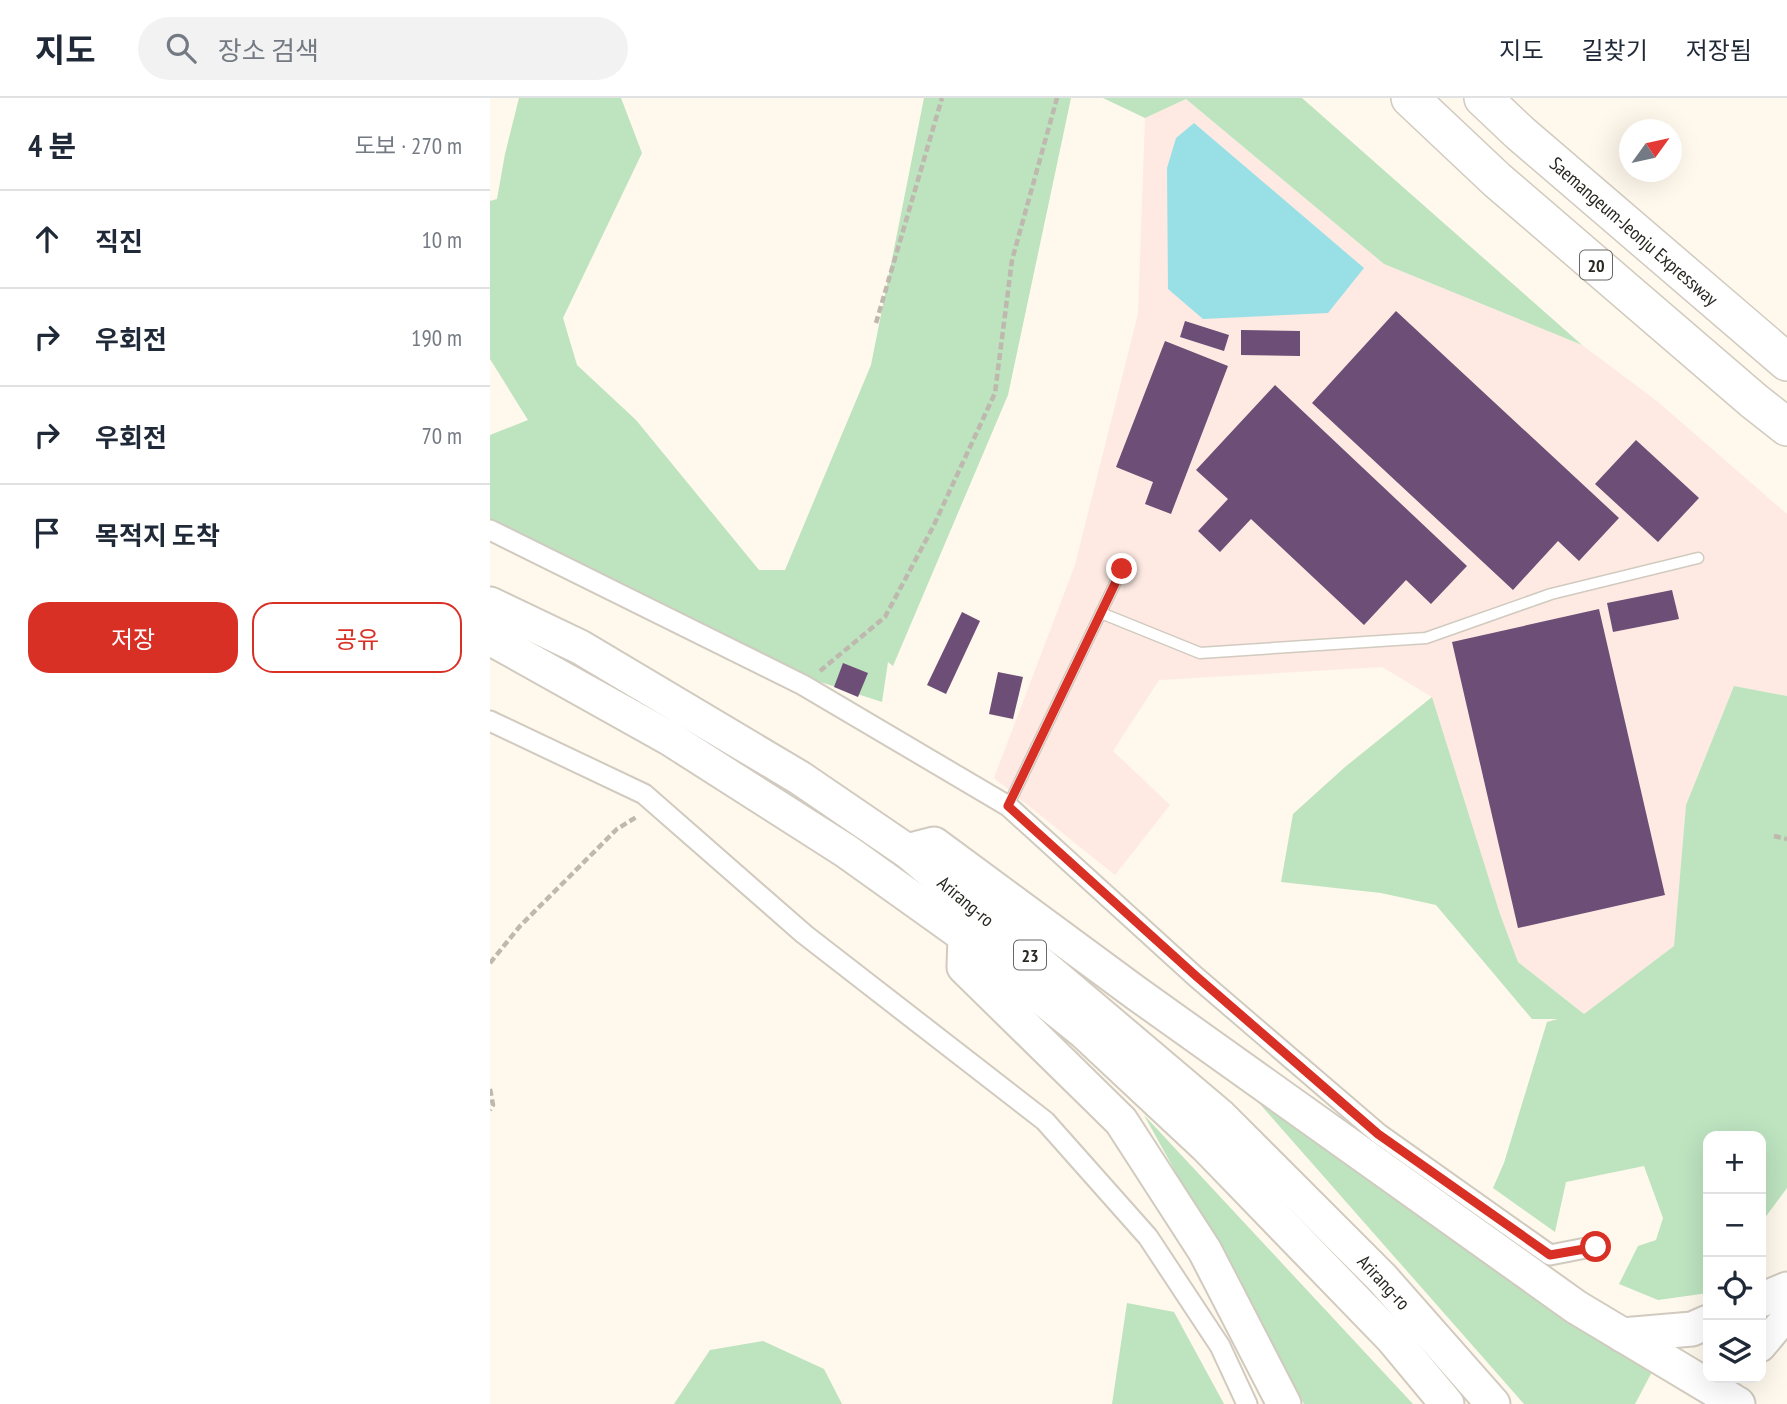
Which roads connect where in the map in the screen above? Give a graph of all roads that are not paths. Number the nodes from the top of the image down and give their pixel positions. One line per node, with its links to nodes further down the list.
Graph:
1 (1410, 98): 4 (highway, 20)
2 (1483, 98): 3 (highway, Saemangeum-Jeonju Expressway)
3 (1787, 362)
4 (1787, 427)
5 (490, 530): 12 (street)
6 (1698, 558): 9 (lane)
7 (1122, 569): 9 (lane)
8 (490, 604): 13 (highway, Arirang-ro / 23)
9 (1101, 613): 12 (lane)
10 (490, 638): 14 (highway, Arirang-ro / 23)
11 (490, 721): 23 (street)
12 (1008, 806): 15 (street)
13 (907, 850): 20 (highway); 26 (highway, Arirang-ro / 23)
14 (965, 936): 24 (highway); 25 (highway, Arirang-ro / 23)
15 (1596, 1247)
16 (1787, 1289): 17 (highway)
17 (1766, 1298)
18 (1787, 1316): 21 (main road)
19 (1703, 1324): 20 (highway)
20 (1622, 1335): 22 (highway)
21 (1766, 1341)
22 (1727, 1395)
23 (1247, 1404)
24 (1284, 1404)
25 (1447, 1404)
26 (1493, 1404)

